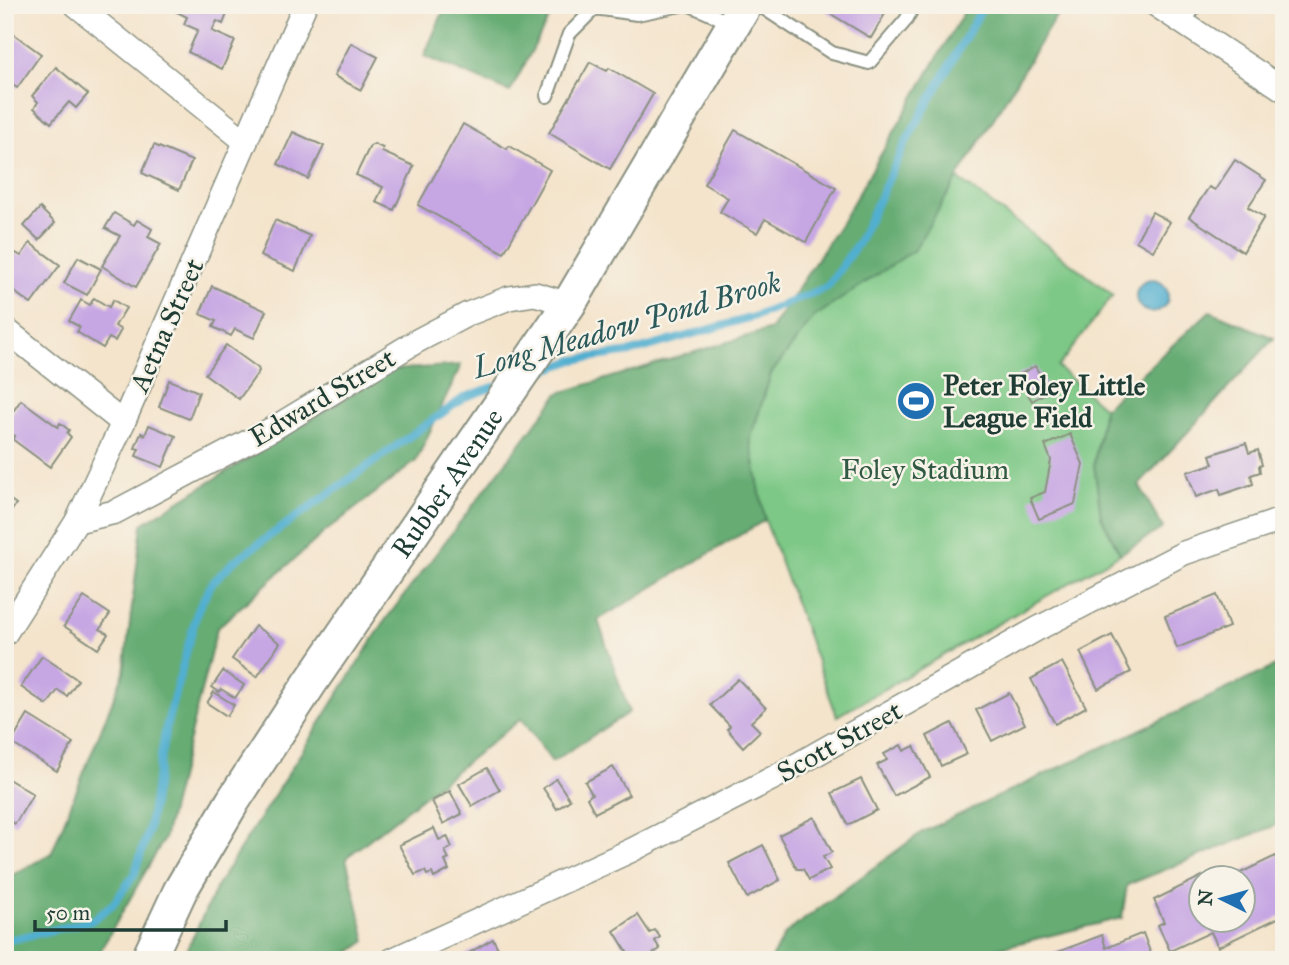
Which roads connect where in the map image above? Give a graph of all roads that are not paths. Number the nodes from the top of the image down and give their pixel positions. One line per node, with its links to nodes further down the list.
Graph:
1 (76, 5): 11 (street)
2 (305, 5): 11 (street, Aetna Street)
3 (681, 5): 10 (lane)
4 (690, 5): 7 (lane)
5 (914, 5): 7 (lane)
6 (1157, 5): 8 (street)
7 (746, 12): 12 (street, Rubber Avenue)
8 (1190, 14): 9 (street)
9 (1284, 90)
10 (547, 96)
11 (246, 142): 14 (street, Aetna Street)
12 (561, 317): 16 (street, Edward Street); 18 (street, Rubber Avenue)
13 (5, 328): 14 (street)
14 (123, 424): 16 (street, Aetna Street)
15 (1284, 519): 19 (street, Scott Street)
16 (78, 522): 17 (street, Aetna Street)
17 (5, 634)
18 (148, 960)
19 (392, 960)

